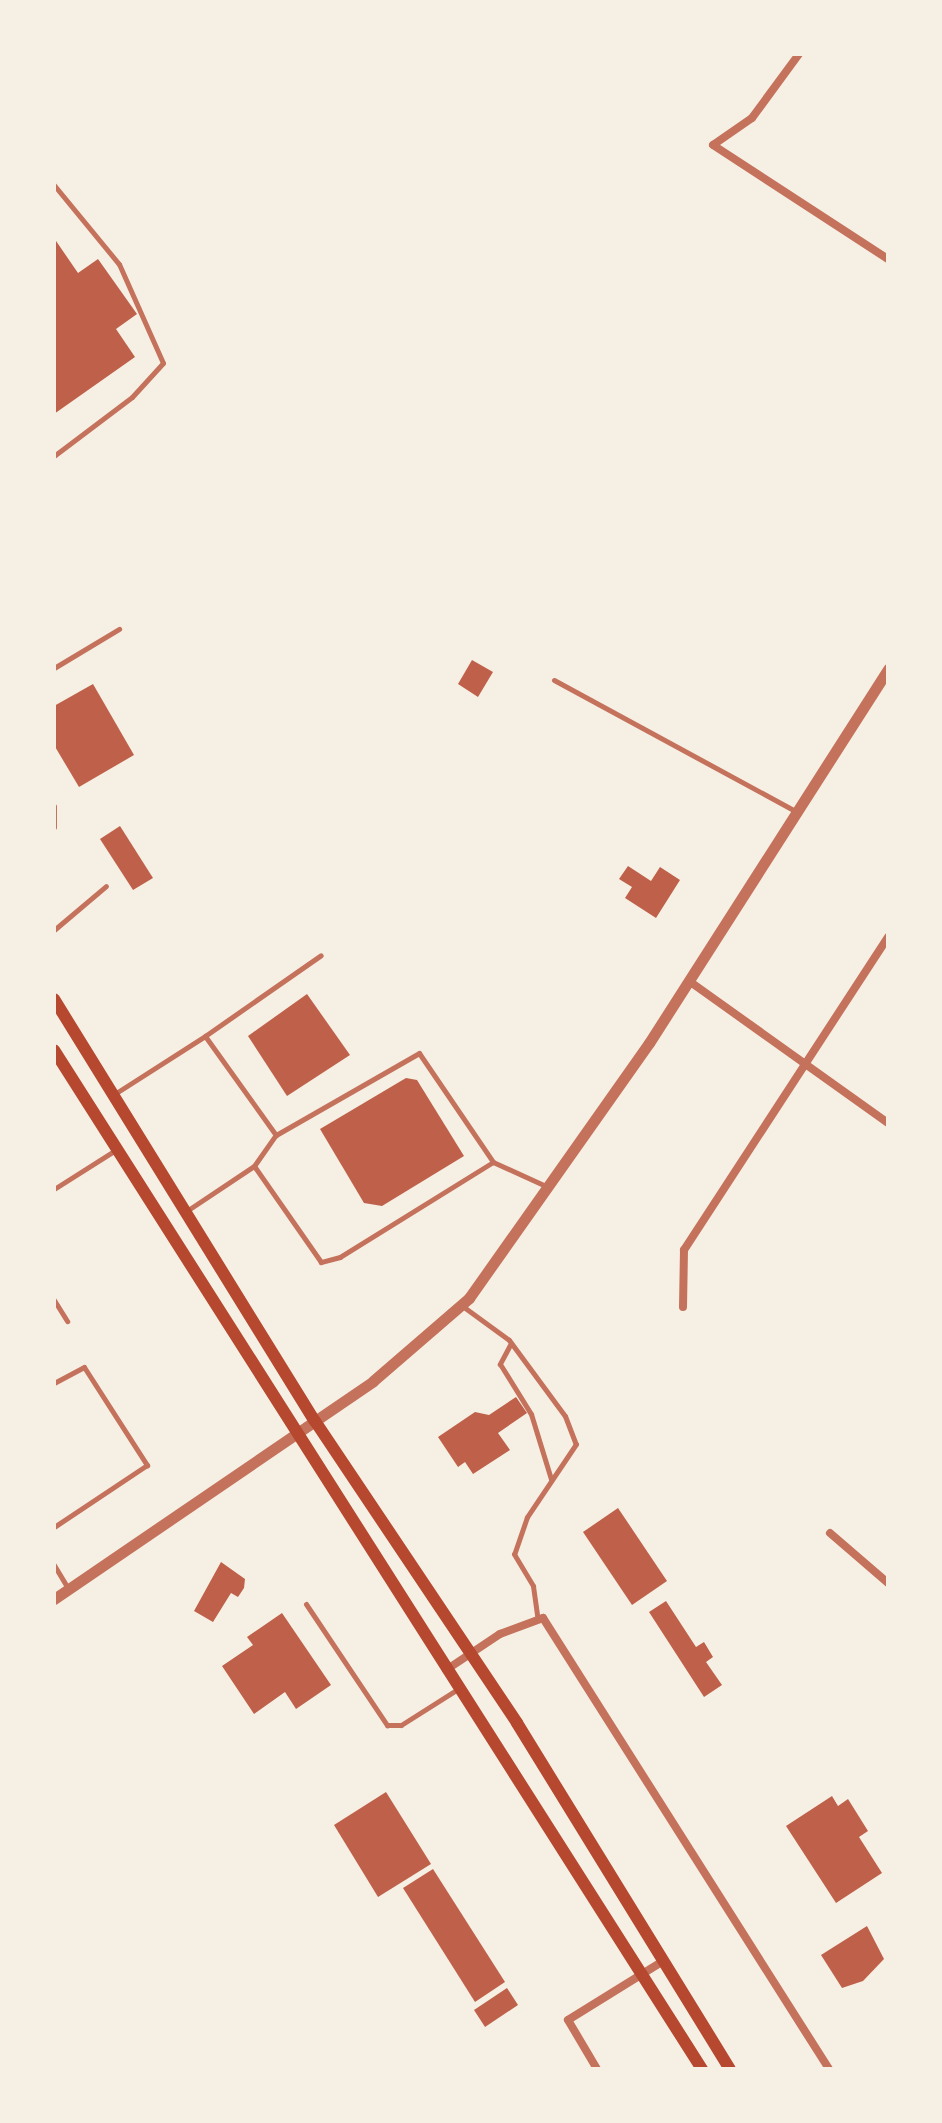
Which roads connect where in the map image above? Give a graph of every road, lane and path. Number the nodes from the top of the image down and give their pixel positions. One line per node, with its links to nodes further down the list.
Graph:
1 (799, 54): 3 (street)
2 (54, 185): 4 (lane)
3 (888, 259)
4 (54, 456)
5 (119, 629): 6 (lane)
6 (54, 668)
7 (888, 669): 10 (street)
8 (554, 680): 10 (lane)
9 (54, 806): 11 (lane)
10 (796, 811): 16 (street)
11 (54, 827)
12 (106, 886): 13 (lane)
13 (54, 930)
14 (888, 937): 20 (street)
15 (321, 955): 18 (lane)
16 (689, 981): 20 (street); 27 (street)
17 (54, 999): 21 (main road)
18 (205, 1036): 21 (lane); 23 (lane)
19 (54, 1050): 24 (main road)
20 (806, 1063): 22 (street); 32 (street)
21 (115, 1094): 29 (main road)
22 (888, 1123)
23 (276, 1135): 25 (lane); 26 (lane)
24 (118, 1148): 28 (lane); 37 (main road)
25 (493, 1162): 26 (lane); 27 (lane)
26 (254, 1166): 29 (lane)
27 (551, 1188): 31 (street)
28 (54, 1189)
29 (188, 1210): 36 (main road)
30 (54, 1300): 33 (lane)
31 (461, 1305): 34 (lane); 36 (street)
32 (683, 1307)
33 (67, 1321)
34 (511, 1343): 38 (lane); 38 (lane)
35 (54, 1383): 39 (lane)
36 (315, 1421): 37 (street); 47 (main road)
37 (297, 1432): 43 (street); 48 (main road)
38 (552, 1480): 46 (lane)
39 (54, 1527)
40 (830, 1533): 42 (street)
41 (54, 1565): 43 (lane)
42 (888, 1583)
43 (68, 1589): 44 (street)
44 (54, 1599)
45 (306, 1604): 49 (lane)
46 (537, 1616): 47 (street); 55 (street)
47 (472, 1654): 48 (street); 50 (main road)
48 (446, 1670): 49 (main road)
49 (458, 1689): 51 (main road)
50 (663, 1961): 51 (street); 54 (main road)
51 (639, 1973): 52 (street); 53 (main road)
52 (597, 2069)
53 (702, 2069)
54 (730, 2069)
55 (829, 2069)

